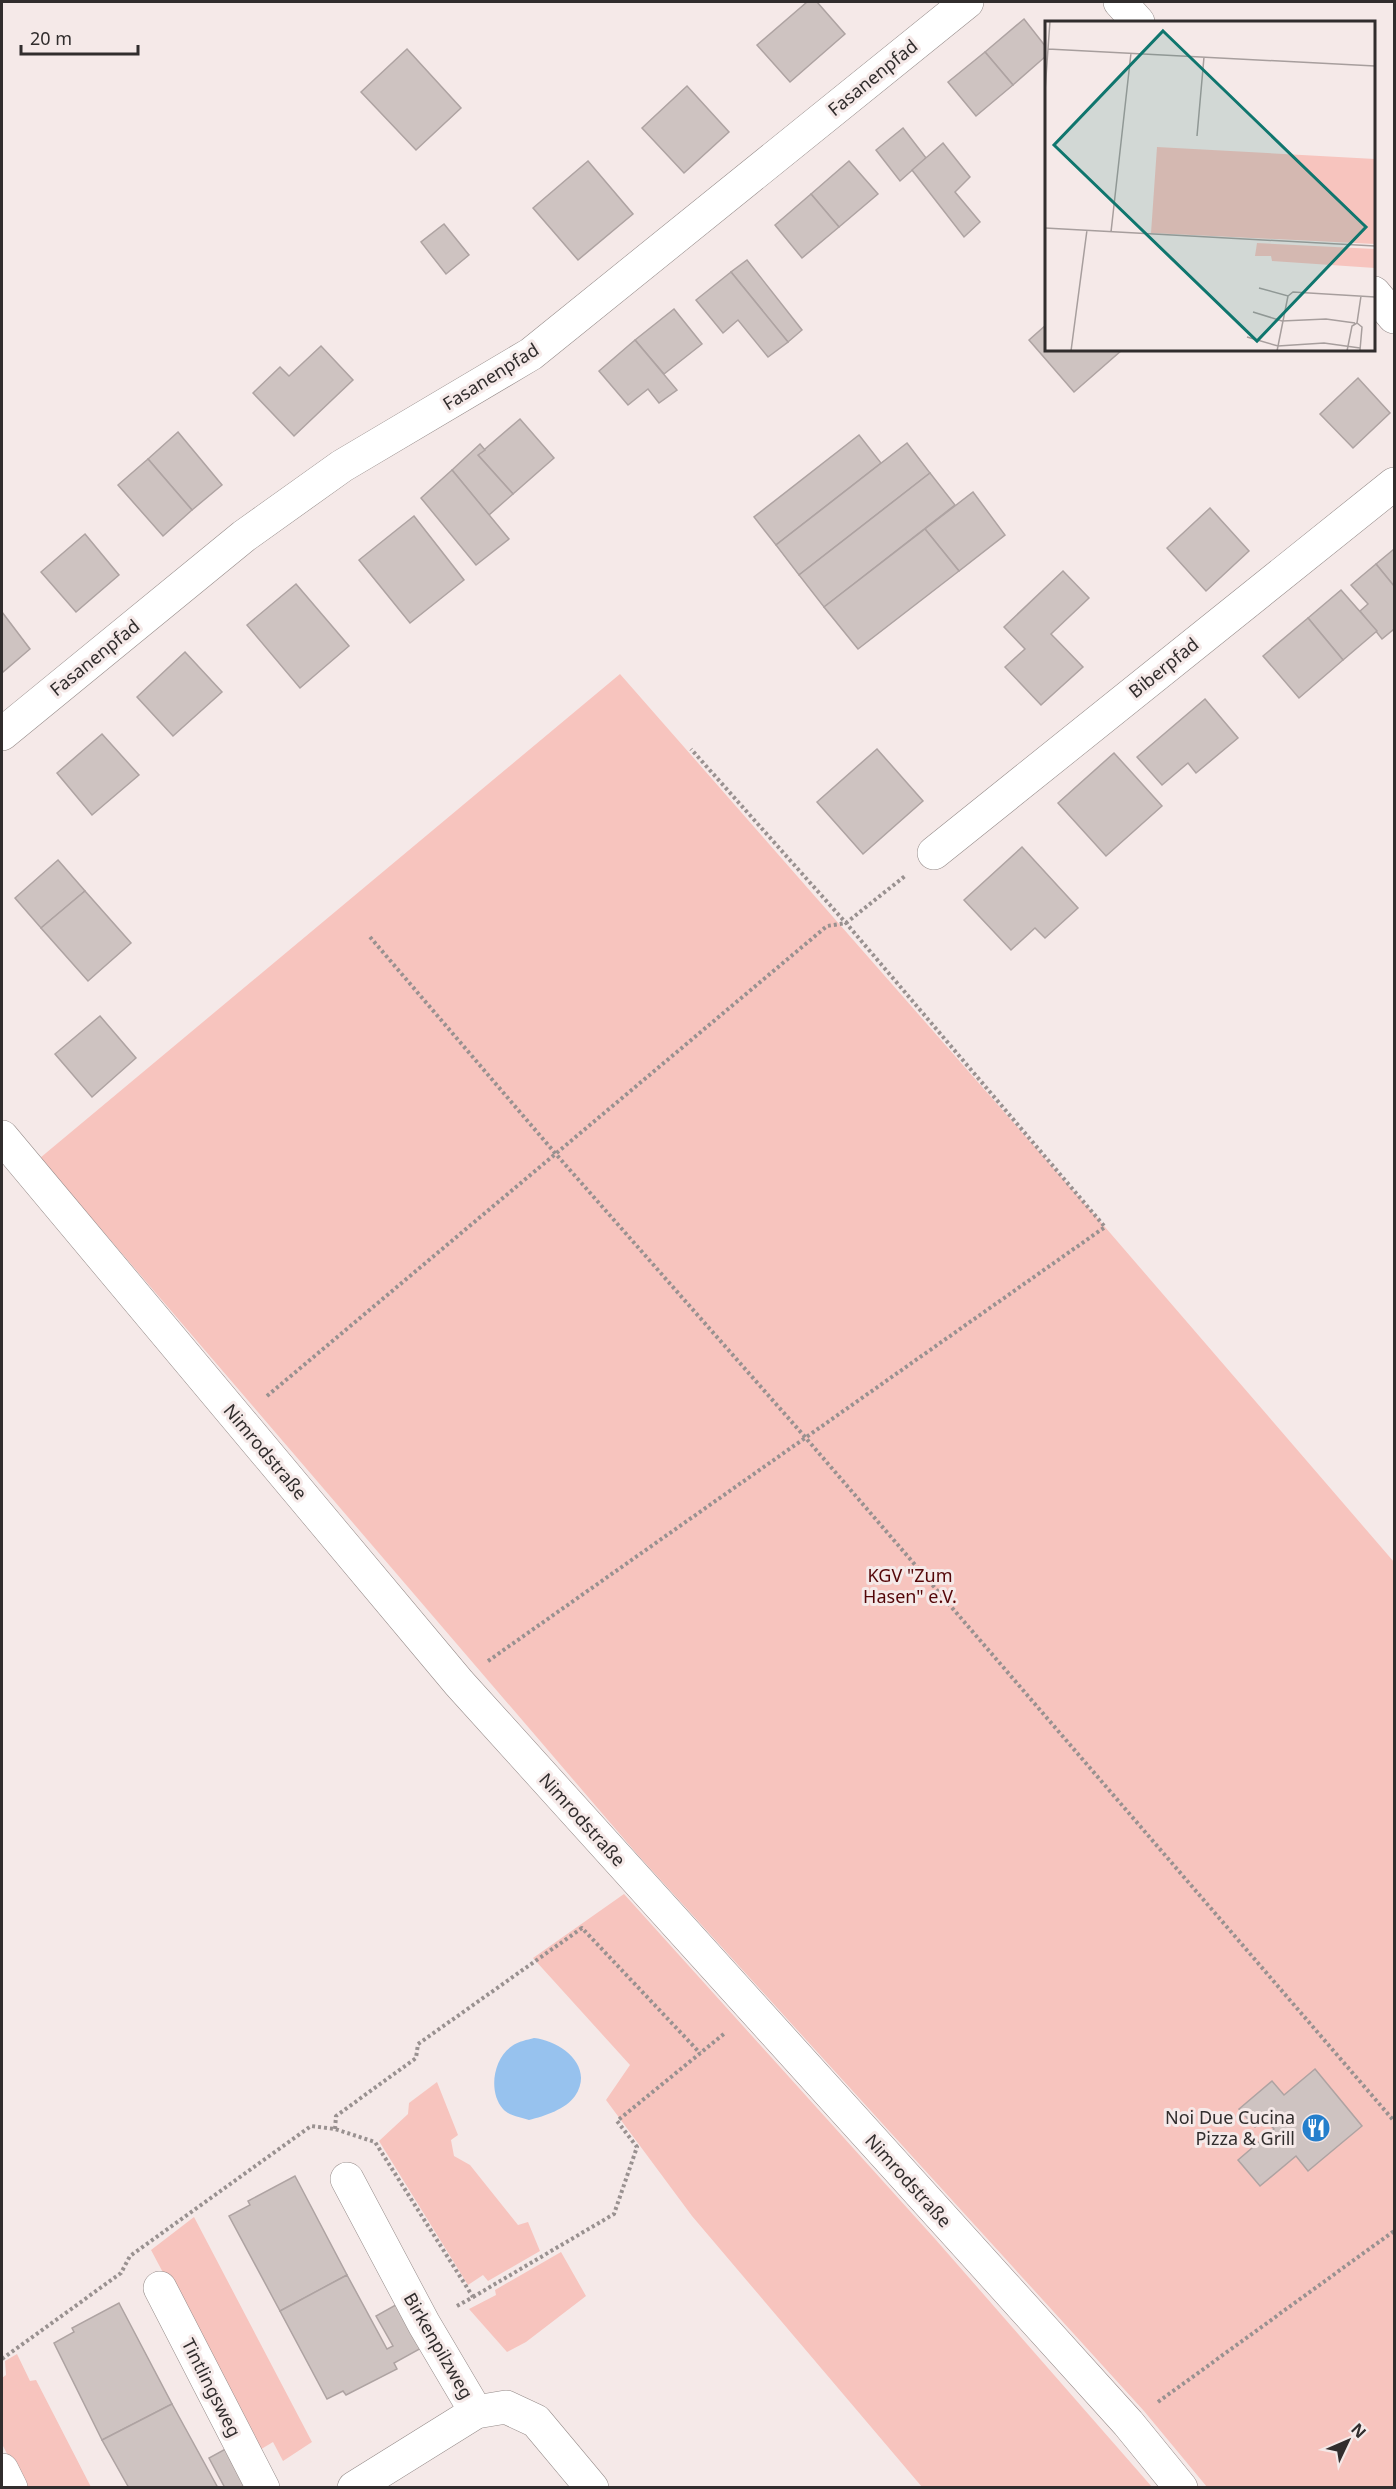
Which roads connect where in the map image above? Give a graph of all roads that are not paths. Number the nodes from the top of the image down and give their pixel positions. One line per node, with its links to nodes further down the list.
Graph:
1 (967, 2): 7 (street, Fasanenpfad)
2 (1120, 2): 3 (street)
3 (1137, 21)
4 (1375, 294): 5 (street)
5 (1395, 317)
6 (1395, 484): 8 (street, Biberpfad)
7 (2, 734)
8 (934, 853)
9 (2, 1137): 18 (street, Nimrodstraße)
10 (347, 2179): 12 (street, Birkenpilzweg)
11 (160, 2288): 15 (street, Tintlingsweg)
12 (476, 2412): 16 (street); 17 (street, Birkenpilzweg)
13 (2, 2470): 14 (street)
14 (11, 2487)
15 (263, 2487)
16 (354, 2487)
17 (592, 2487)
18 (1181, 2487)

